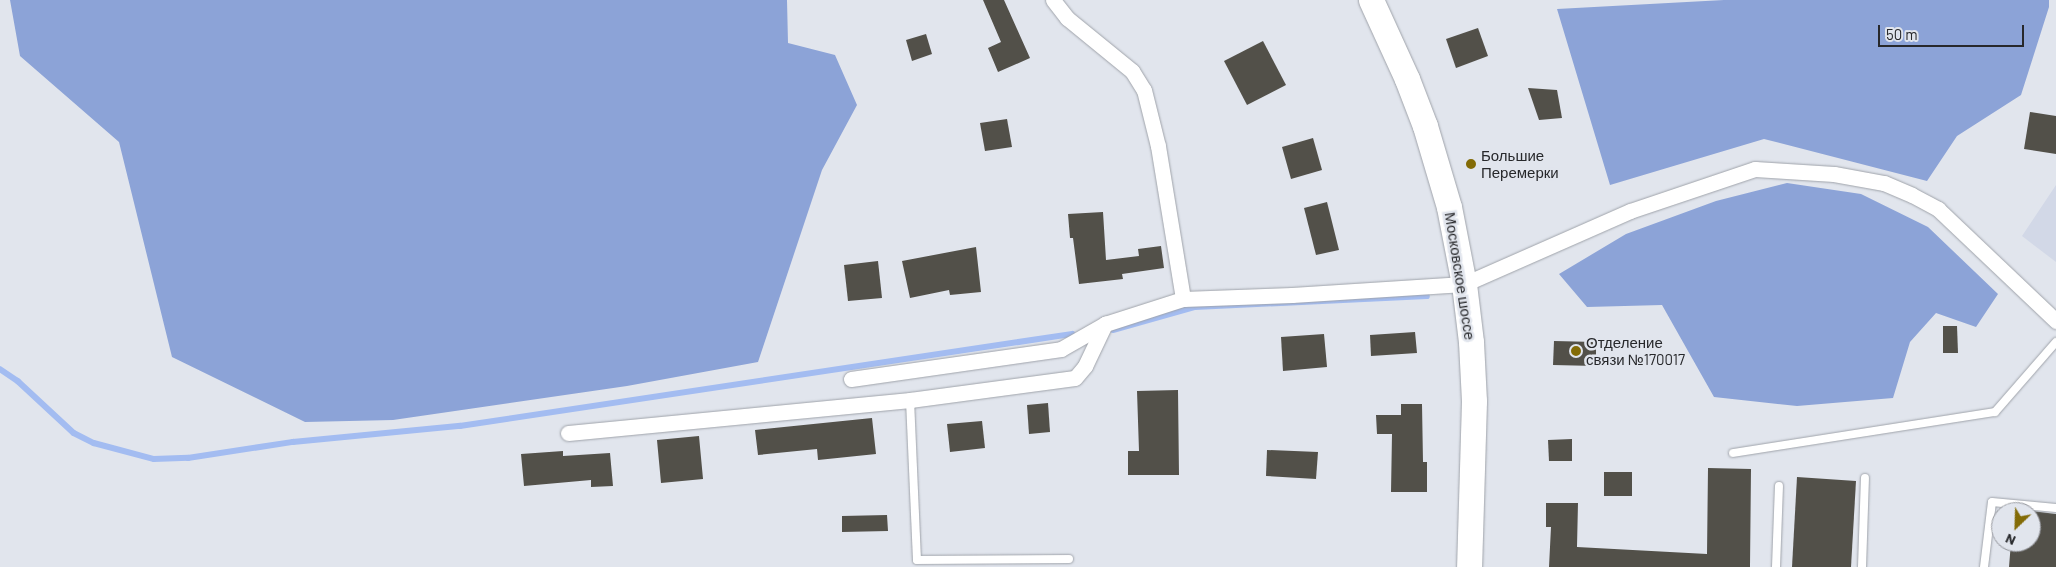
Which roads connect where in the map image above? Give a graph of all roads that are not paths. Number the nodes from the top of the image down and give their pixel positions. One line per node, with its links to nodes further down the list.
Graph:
1 (1053, 0): 4 (street)
2 (1371, 0): 3 (main road, Московское шоссе)
3 (1464, 284): 4 (street); 5 (street); 16 (main road, Московское шоссе)
4 (1183, 300): 6 (street)
5 (2056, 321)
6 (1105, 324): 8 (street); 9 (street)
7 (2056, 342): 11 (lane)
8 (851, 379)
9 (910, 400): 10 (street); 15 (lane)
10 (568, 433)
11 (1733, 453)
12 (1865, 478): 18 (lane)
13 (1779, 486): 17 (lane)
14 (2056, 508): 19 (lane)
15 (1068, 559)
16 (1469, 567)
17 (1776, 567)
18 (1862, 567)
19 (1984, 567)

